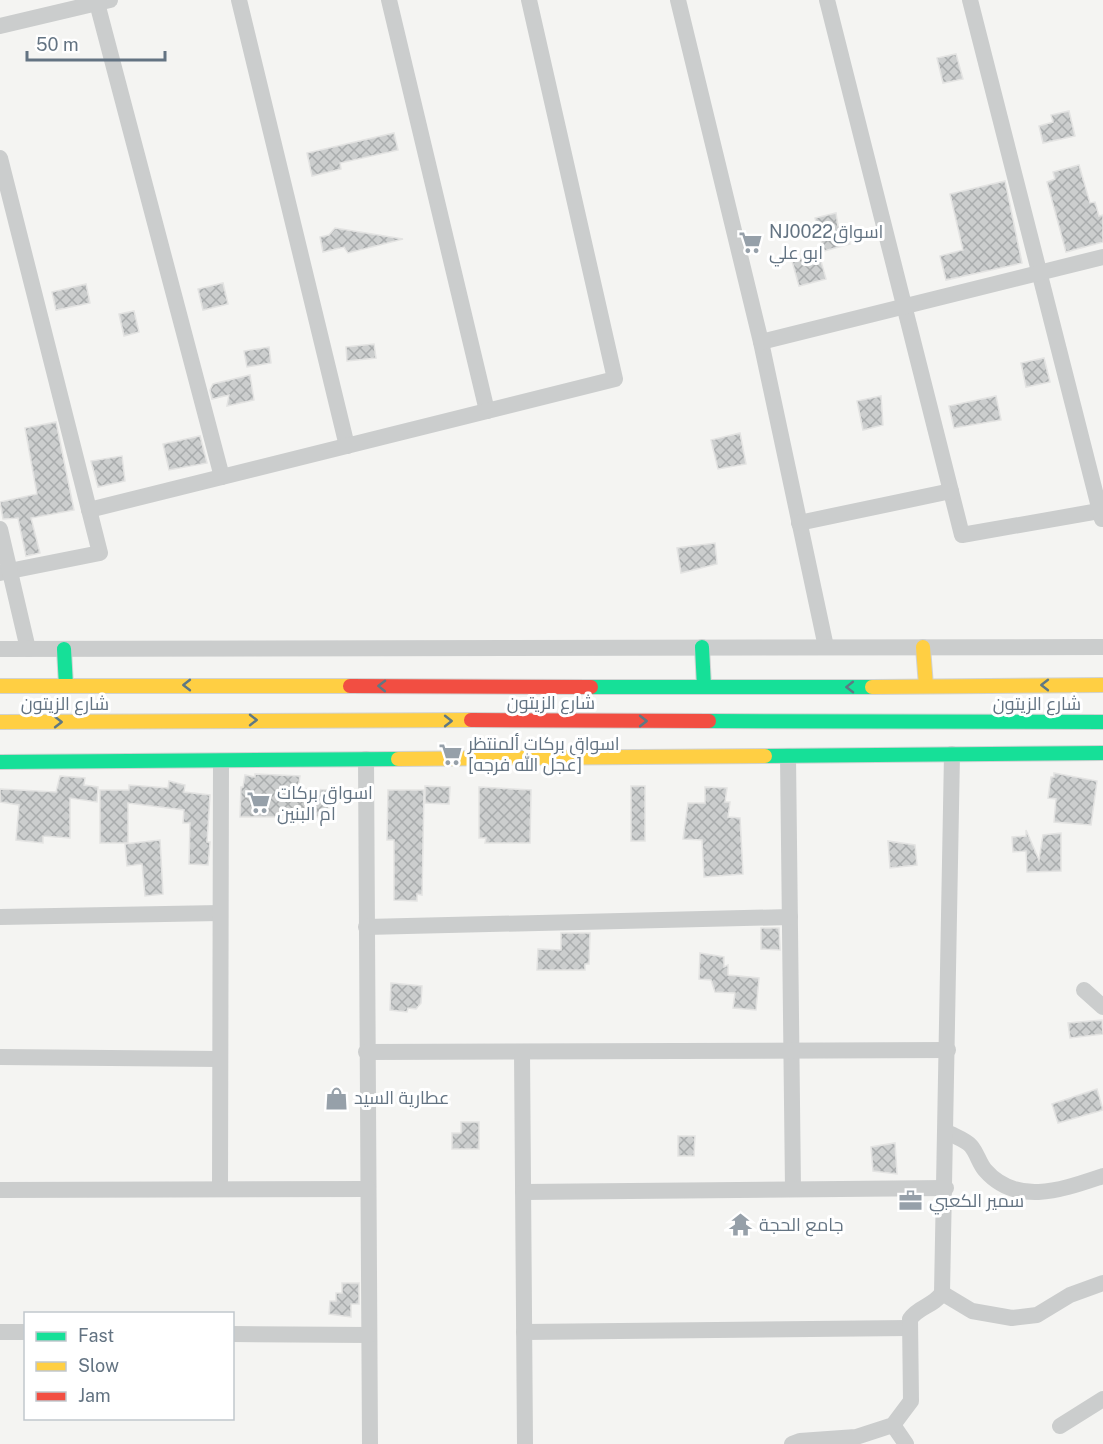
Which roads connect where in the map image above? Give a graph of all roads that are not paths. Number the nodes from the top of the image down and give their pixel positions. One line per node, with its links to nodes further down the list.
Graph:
1 (239, 0): 15 (street)
2 (389, 0): 14 (street)
3 (529, 0): 14 (street)
4 (678, 0): 13 (street)
5 (827, 0): 12 (street)
6 (970, 0): 11 (street)
7 (103, 2): 8 (street); 16 (street)
8 (0, 26)
9 (0, 158): 18 (street)
10 (1103, 257): 11 (street)
11 (1038, 273): 12 (street); 19 (street)
12 (904, 306): 13 (street); 17 (street)
13 (761, 342): 20 (street)
14 (487, 411): 15 (street)
15 (347, 446): 16 (street)
16 (222, 477): 18 (street)
17 (951, 491): 19 (street); 20 (street)
18 (89, 510): 22 (street)
19 (1101, 515)
20 (799, 523): 24 (street)
21 (0, 529): 22 (street)
22 (5, 572): 28 (street)
23 (702, 647): 24 (street); 29 (street); 36 (main road)
24 (826, 647): 25 (street)
25 (923, 647): 26 (street); 35 (main road)
26 (1103, 647)
27 (0, 649): 28 (street)
28 (28, 649): 29 (street)
29 (64, 649): 33 (main road)
30 (329, 685): 33 (main road, شارع الزيتون, one-way to 33); 34 (main road, شارع الزيتون, one-way to 30); 37 (main road)
31 (1103, 685): 35 (main road, شارع الزيتون, one-way to 35)
32 (0, 686): 33 (main road, شارع الزيتون)
33 (66, 686)
34 (412, 686): 36 (main road, شارع الزيتون); 39 (main road)
35 (926, 686): 36 (main road, شارع الزيتون, one-way to 36)
36 (704, 687)
37 (333, 720): 38 (main road, شارع الزيتون, one-way to 37); 39 (main road, شارع الزيتون)
38 (0, 722): 41 (main road)
39 (411, 722): 42 (main road, شارع الزيتون, one-way to 42)
40 (1103, 722): 42 (main road, شارع الزيتون)
41 (0, 734)
42 (723, 738): 46 (main road); 47 (main road)
43 (0, 746): 48 (main road)
44 (1103, 753): 45 (main road)
45 (952, 754): 46 (main road); 57 (street)
46 (788, 756): 52 (street)
47 (366, 759): 49 (main road); 53 (street)
48 (0, 760): 49 (main road)
49 (221, 761): 50 (street)
50 (220, 913): 51 (street); 61 (street)
51 (0, 917)
52 (790, 917): 53 (street); 56 (street)
53 (366, 927): 58 (street)
54 (1084, 990): 55 (street)
55 (1103, 1007)
56 (791, 1050): 57 (street); 59 (street); 67 (street)
57 (948, 1050): 62 (street)
58 (366, 1052): 59 (street); 66 (street)
59 (522, 1052): 69 (street)
60 (0, 1057): 61 (street)
61 (220, 1059): 65 (street)
62 (947, 1132): 63 (street); 64 (street)
63 (1103, 1176)
64 (946, 1188): 67 (street); 71 (street)
65 (220, 1189): 66 (street); 68 (street)
66 (368, 1189): 77 (street)
67 (793, 1189): 69 (street)
68 (0, 1190)
69 (523, 1192): 75 (street)
70 (1103, 1283): 71 (street)
71 (942, 1293): 72 (street)
72 (909, 1328): 75 (street); 79 (street)
73 (0, 1332): 74 (street)
74 (24, 1332)
75 (524, 1332): 82 (street)
76 (234, 1334): 77 (street)
77 (369, 1335): 81 (street)
78 (1103, 1400): 80 (street)
79 (893, 1425): 83 (street); 84 (street)
80 (1060, 1426)
81 (370, 1444)
82 (525, 1444)
83 (792, 1444)
84 (906, 1444)

